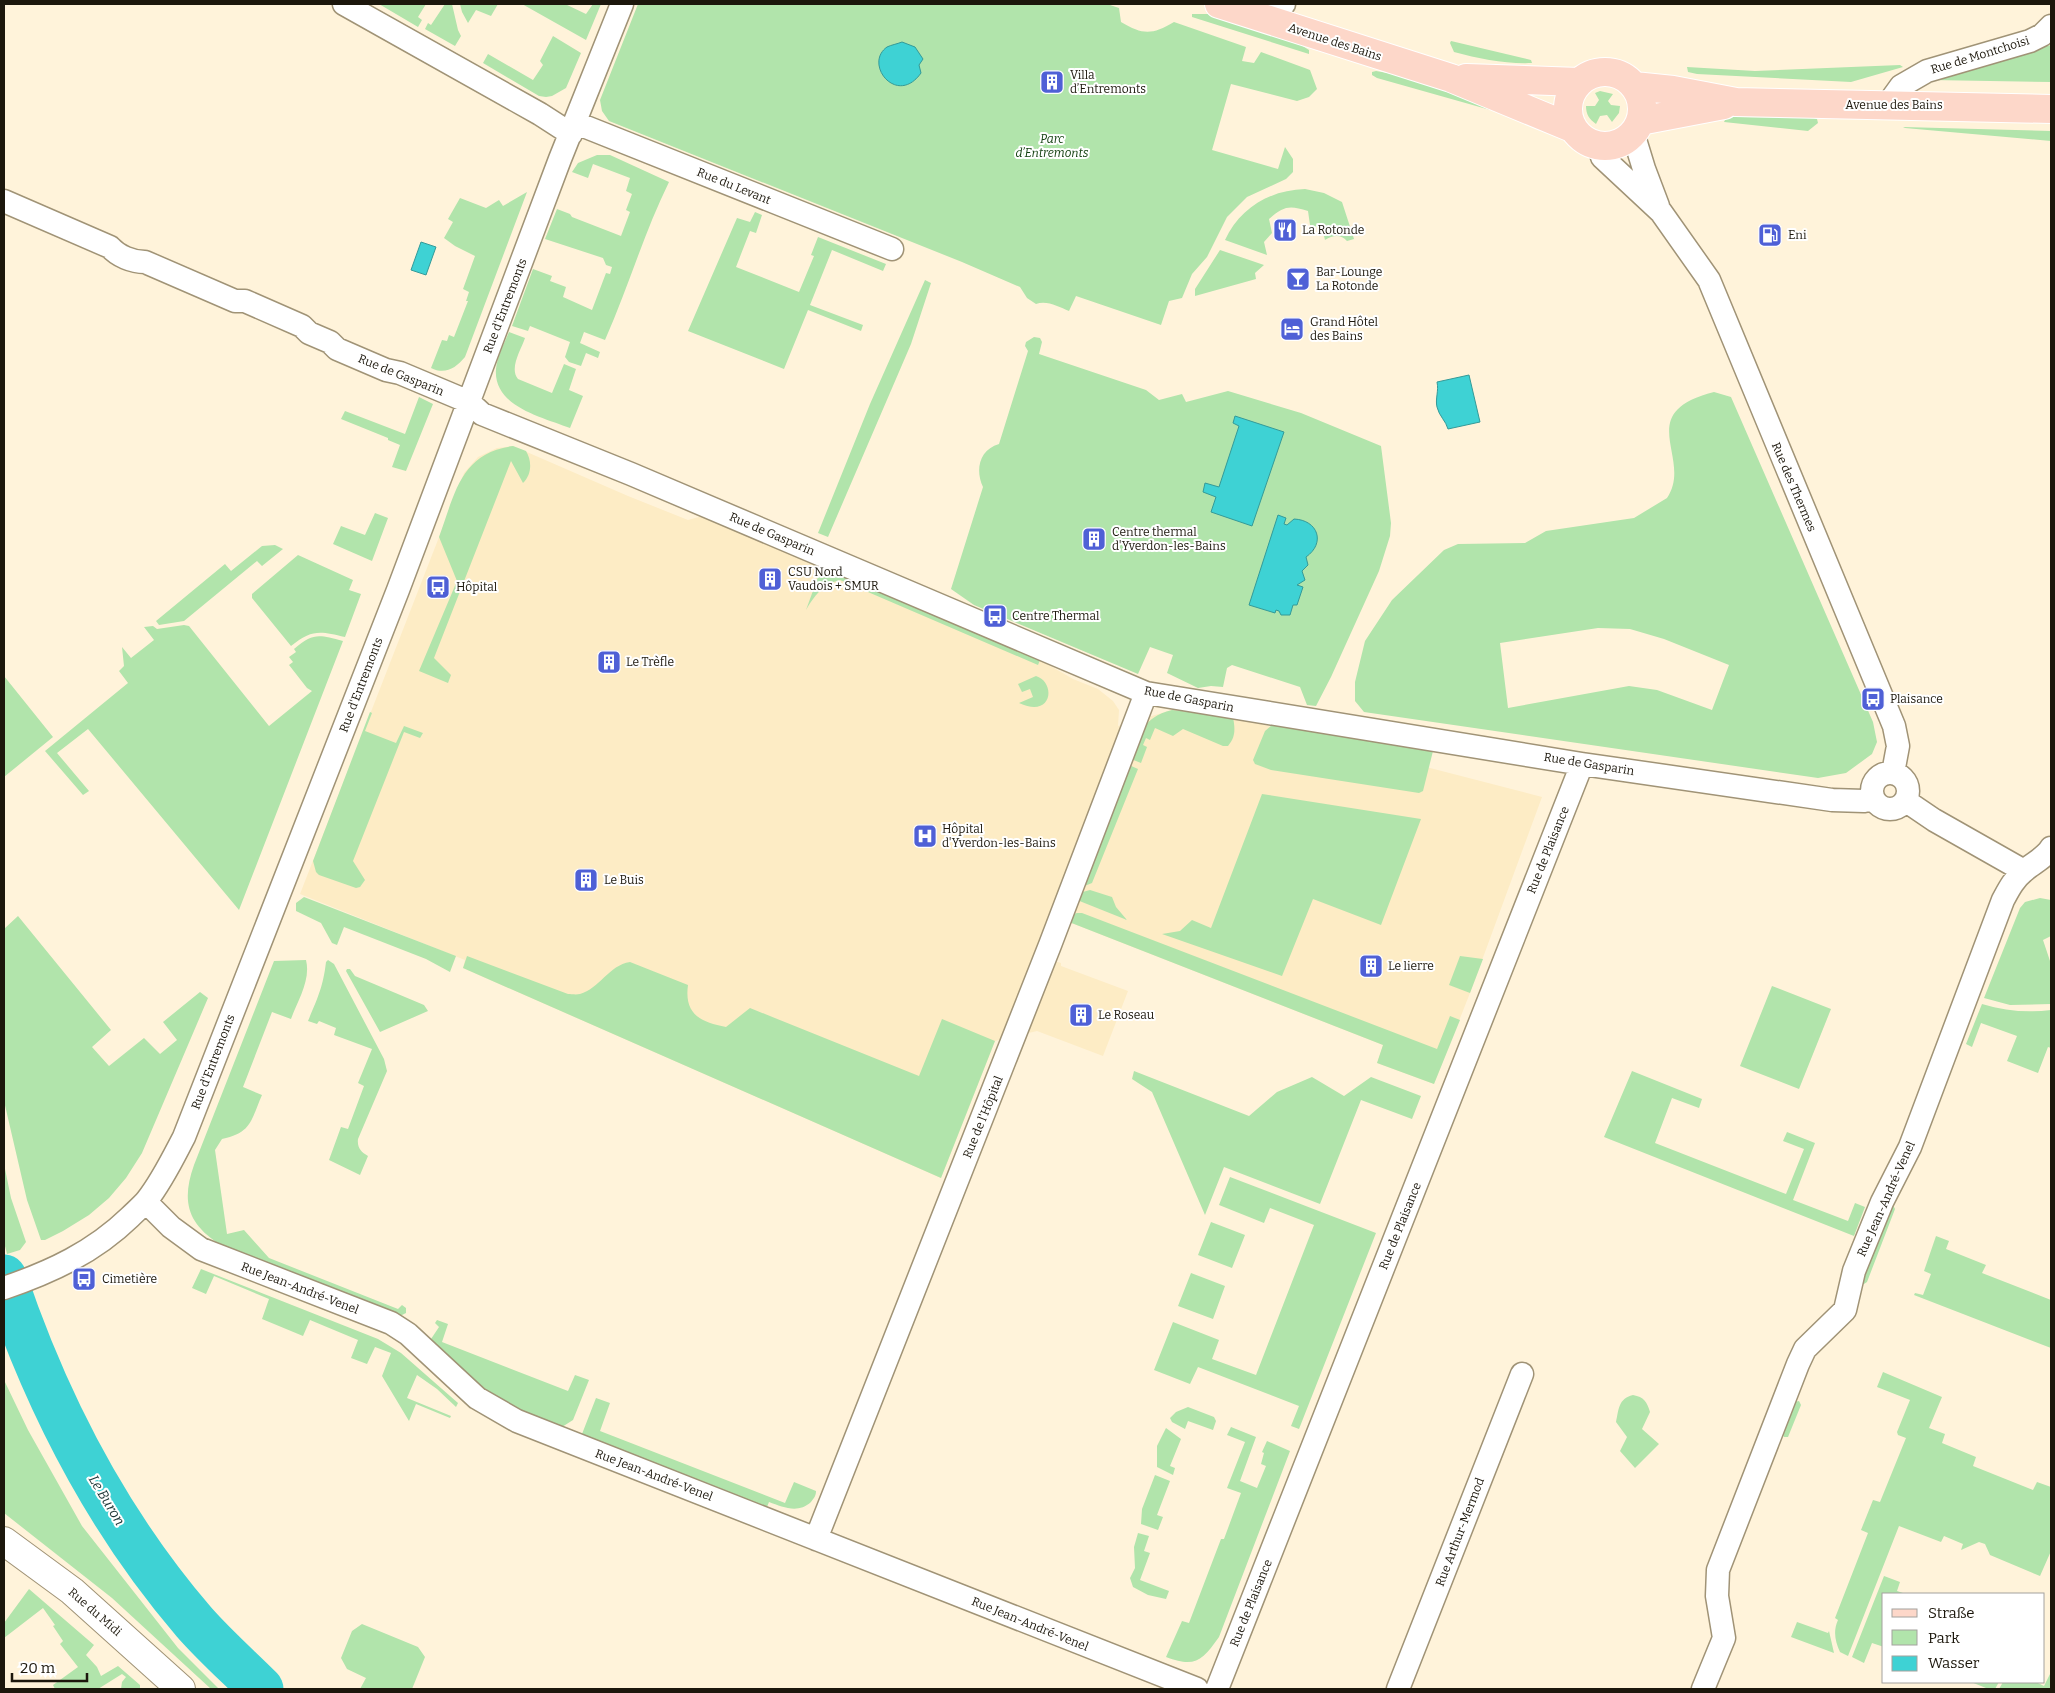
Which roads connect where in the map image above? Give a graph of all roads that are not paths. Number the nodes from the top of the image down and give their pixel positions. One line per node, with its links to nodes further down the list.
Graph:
1 (344, 4): 13 (street, Rue du Levant)
2 (622, 4): 13 (street, Rue d'Entremonts)
3 (1218, 4): 4 (main road, Avenue des Bains)
4 (1276, 12): 6 (main road, Avenue des Bains)
5 (2051, 26): 10 (street, Rue de Montchoisi)
6 (1451, 78): 7 (main road); 14 (main road)
7 (1579, 82): 8 (main road); 14 (main road)
8 (1634, 86): 9 (main road); 12 (main road)
9 (1736, 102): 10 (main road, Avenue des Bains); 12 (main road)
10 (1888, 104): 11 (main road, Avenue des Bains)
11 (2051, 109)
12 (1636, 127): 15 (main road); 17 (street, Rue des Thermes)
13 (573, 128): 18 (street, Rue du Levant); 19 (street, Rue d'Entremonts)
14 (1572, 128): 15 (main road)
15 (1600, 146): 17 (street, Rue des Thermes)
16 (4, 200): 19 (street, Rue de Gasparin)
17 (1661, 212): 22 (street, Rue des Thermes)
18 (892, 249)
19 (468, 402): 20 (street, Rue de Gasparin); 27 (street, Rue d'Entremonts)
20 (1146, 693): 21 (street, Rue de Gasparin); 30 (street, Rue de l'Hôpital)
21 (1582, 764): 23 (street, Rue de Gasparin); 34 (street, Rue de Plaisance)
22 (1894, 773): 23 (street); 24 (street)
23 (1873, 799): 24 (street)
24 (1906, 801): 26 (street)
25 (2051, 848): 26 (street, Rue Jean-André-Venel)
26 (2024, 871): 36 (street, Rue Jean-André-Venel)
27 (146, 1202): 28 (street, Rue d'Entremonts); 30 (street, Rue Jean-André-Venel)
28 (4, 1288)
29 (1522, 1374): 35 (street, Rue Arthur-Mermod)
30 (816, 1539): 33 (street, Rue Jean-André-Venel)
31 (4, 1541): 32 (main road, Rue du Midi)
32 (181, 1689)
33 (1197, 1689)
34 (1217, 1689)
35 (1398, 1689)
36 (1704, 1689)

